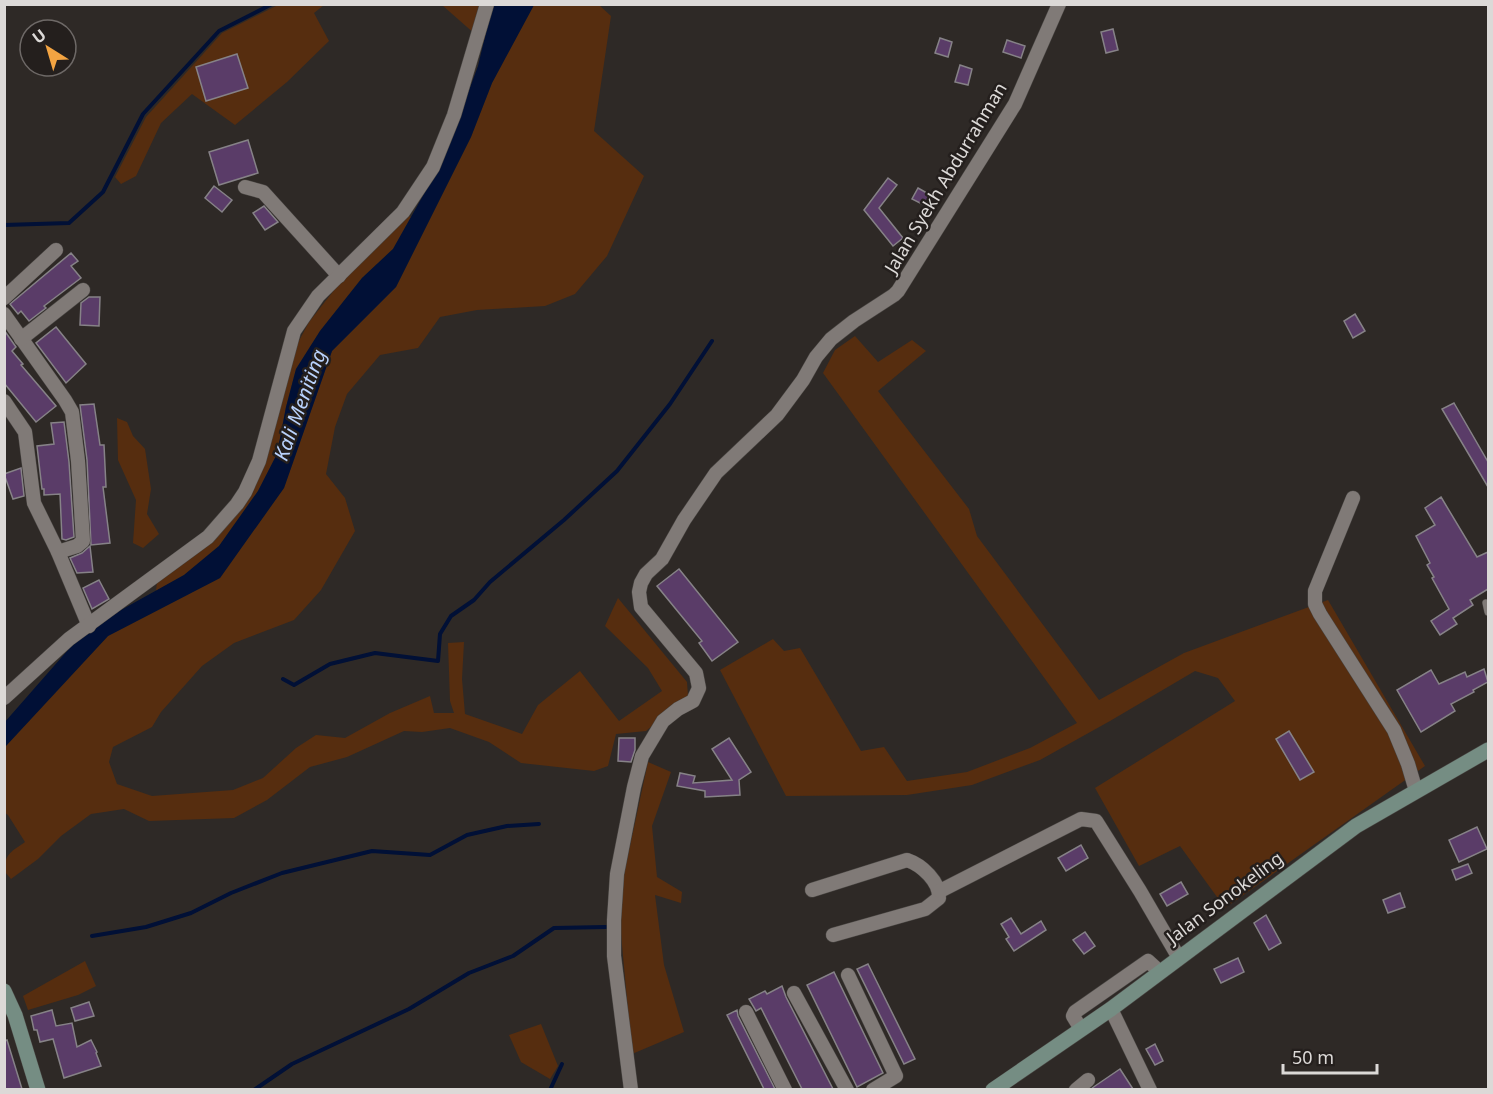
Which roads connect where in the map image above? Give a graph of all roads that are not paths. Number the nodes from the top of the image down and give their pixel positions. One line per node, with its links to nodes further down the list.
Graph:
1 (488, 4): 5 (street)
2 (1059, 4): 32 (street, Jalan Syekh Abdurrahman)
3 (245, 187): 5 (street)
4 (56, 250): 7 (street)
5 (339, 276): 15 (street)
6 (82, 290): 9 (street)
7 (4, 298)
8 (4, 314): 9 (street)
9 (21, 339): 12 (street)
10 (4, 401): 12 (street)
11 (1353, 498): 18 (street)
12 (58, 552): 15 (street)
13 (1486, 603): 14 (lane)
14 (1488, 612)
15 (89, 626): 16 (street)
16 (4, 698)
17 (1488, 750): 18 (street, Jalan Sonokeling)
18 (1416, 791): 22 (street, Jalan Sonokeling)
19 (812, 890): 20 (street)
20 (939, 891): 21 (street); 22 (street)
21 (833, 935)
22 (1179, 958): 23 (street, Jalan Sonokeling)
23 (1160, 972): 27 (street, Jalan Sonokeling); 29 (street)
24 (848, 975): 35 (street)
25 (4, 991): 31 (street)
26 (794, 993): 34 (street)
27 (1111, 1009): 29 (street, Jalan Sonokeling); 38 (street)
28 (746, 1012): 33 (street)
29 (1081, 1029): 36 (street, Jalan Sonokeling)
30 (1088, 1080): 37 (street)
31 (38, 1089)
32 (631, 1089)
33 (785, 1089)
34 (847, 1089)
35 (873, 1089)
36 (993, 1089)
37 (1076, 1089)
38 (1150, 1089)

